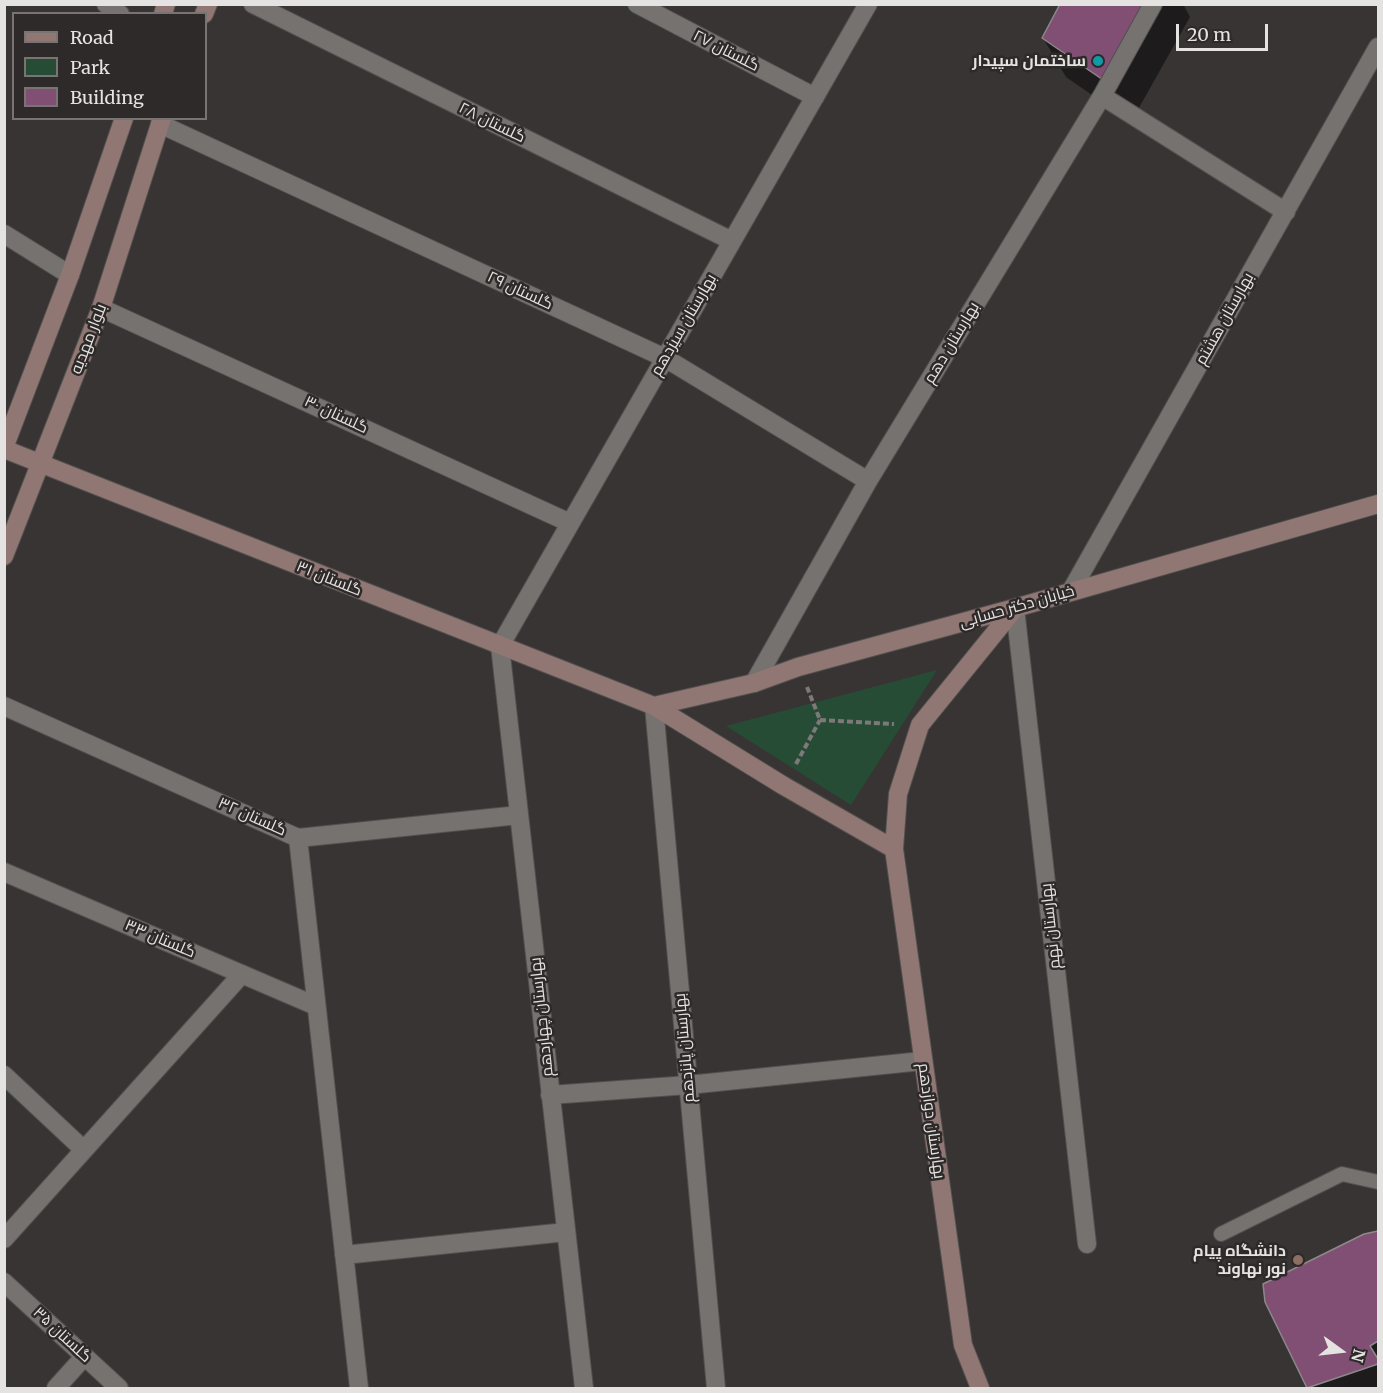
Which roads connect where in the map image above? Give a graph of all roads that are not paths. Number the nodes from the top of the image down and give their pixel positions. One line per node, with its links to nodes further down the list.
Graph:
1 (253, 4): 12 (street, گلستان ۲۸)
2 (637, 4): 7 (street, گلستان ۲۷)
3 (868, 4): 7 (street, بهارستان سیزدهم)
4 (1153, 4): 6 (street, بهارستان دهم)
5 (1378, 47): 10 (street, بهارستان هشتم)
6 (1102, 96): 10 (street); 18 (street, بهارستان دهم)
7 (815, 97): 12 (street, بهارستان سیزدهم)
8 (123, 120): 13 (street)
9 (161, 121): 14 (street, بلوار مهدیه); 15 (street, گلستان ۲۹)
10 (1286, 212): 22 (street, بهارستان هشتم)
11 (4, 234): 13 (street)
12 (732, 241): 15 (street, بهارستان سیزدهم)
13 (70, 275): 16 (street)
14 (101, 308): 17 (street, بلوار مهدیه); 20 (street, گلستان ۳۰)
15 (665, 358): 18 (street, گلستان ۲۹); 20 (street, بهارستان سیزدهم)
16 (4, 448): 17 (street, گلستان ۳۱)
17 (41, 464): 21 (street, بلوار مهدیه); 24 (street, گلستان ۳۱)
18 (868, 481): 25 (street, بهارستان دهم)
19 (1378, 504): 22 (street, خیابان دکتر حسابی)
20 (570, 523): 24 (street, بهارستان سیزدهم)
21 (4, 556)
22 (1071, 591): 23 (street, خیابان دکتر حسابی)
23 (1015, 608): 25 (street, خیابان دکتر حسابی); 30 (street, بهارستان دوازدهم); 43 (street, بهارستان نهم)
24 (500, 645): 27 (street, گلستان ۳۱); 28 (street, بهارستان چهاردهم)
25 (754, 683): 27 (street, خیابان دکتر حسابی)
26 (4, 706): 29 (street, گلستان ۳۲)
27 (654, 706): 30 (street, گلستان ۳۱); 36 (street, بهارستان پانزدهم)
28 (519, 815): 29 (street, گلستان ۳۲); 37 (street, بهارستان چهاردهم)
29 (298, 838): 33 (street)
30 (894, 849): 34 (street, بهارستان دوازدهم)
31 (4, 872): 32 (street, گلستان ۳۳)
32 (242, 974): 33 (street, گلستان ۳۳); 38 (street)
33 (316, 1006): 44 (street)
34 (922, 1061): 36 (street); 52 (street, بهارستان دوازدهم)
35 (4, 1075): 38 (street)
36 (688, 1085): 37 (street); 51 (street, بهارستان پانزدهم)
37 (550, 1095): 40 (street, بهارستان چهاردهم)
38 (84, 1150): 42 (street)
39 (1378, 1182): 41 (lane)
40 (566, 1232): 44 (street); 50 (street, بهارستان چهاردهم)
41 (1221, 1234)
42 (4, 1239)
43 (1087, 1244)
44 (344, 1255): 49 (street)
45 (4, 1282): 46 (street, گلستان ۳۵)
46 (84, 1357): 47 (street); 48 (street, گلستان ۳۵)
47 (56, 1389)
48 (119, 1389)
49 (358, 1389)
50 (584, 1389)
51 (716, 1389)
52 (980, 1389)

